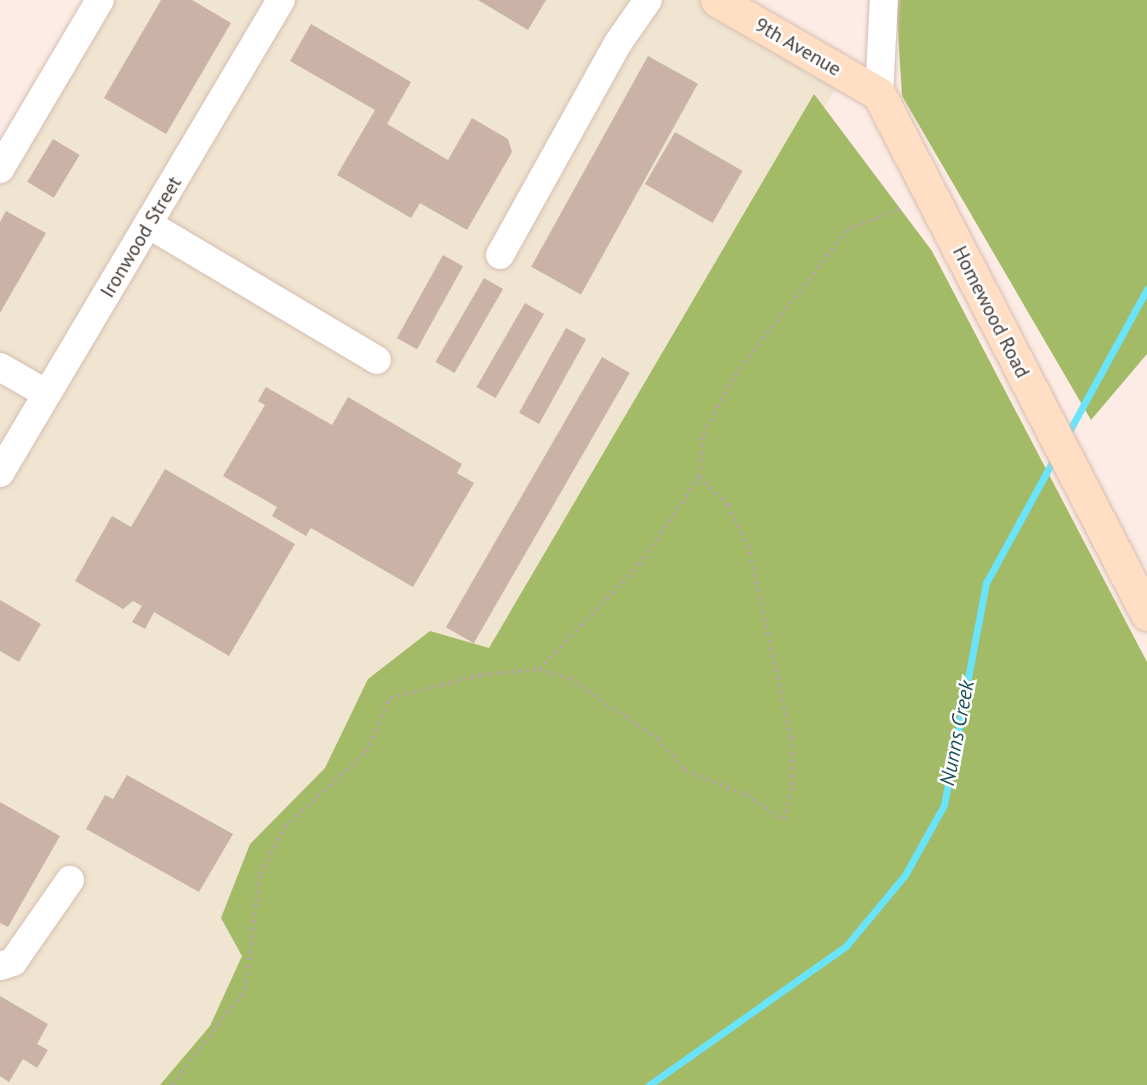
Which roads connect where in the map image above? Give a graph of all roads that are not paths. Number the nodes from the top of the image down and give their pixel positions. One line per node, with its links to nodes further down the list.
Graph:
1 (100, 0): 7 (street)
2 (281, 0): 8 (street, Ironwood Street)
3 (648, 0): 9 (street)
4 (717, 0): 6 (main road, 9th Avenue)
5 (884, 0): 6 (street)
6 (879, 94): 14 (main road, Homewood Road)
7 (0, 170)
8 (148, 224): 10 (street); 12 (street, Ironwood Street)
9 (500, 255)
10 (376, 360)
11 (0, 367): 12 (street)
12 (47, 394): 13 (street, Ironwood Street)
13 (0, 473)
14 (1147, 615)
15 (70, 880): 16 (street)
16 (0, 966)

